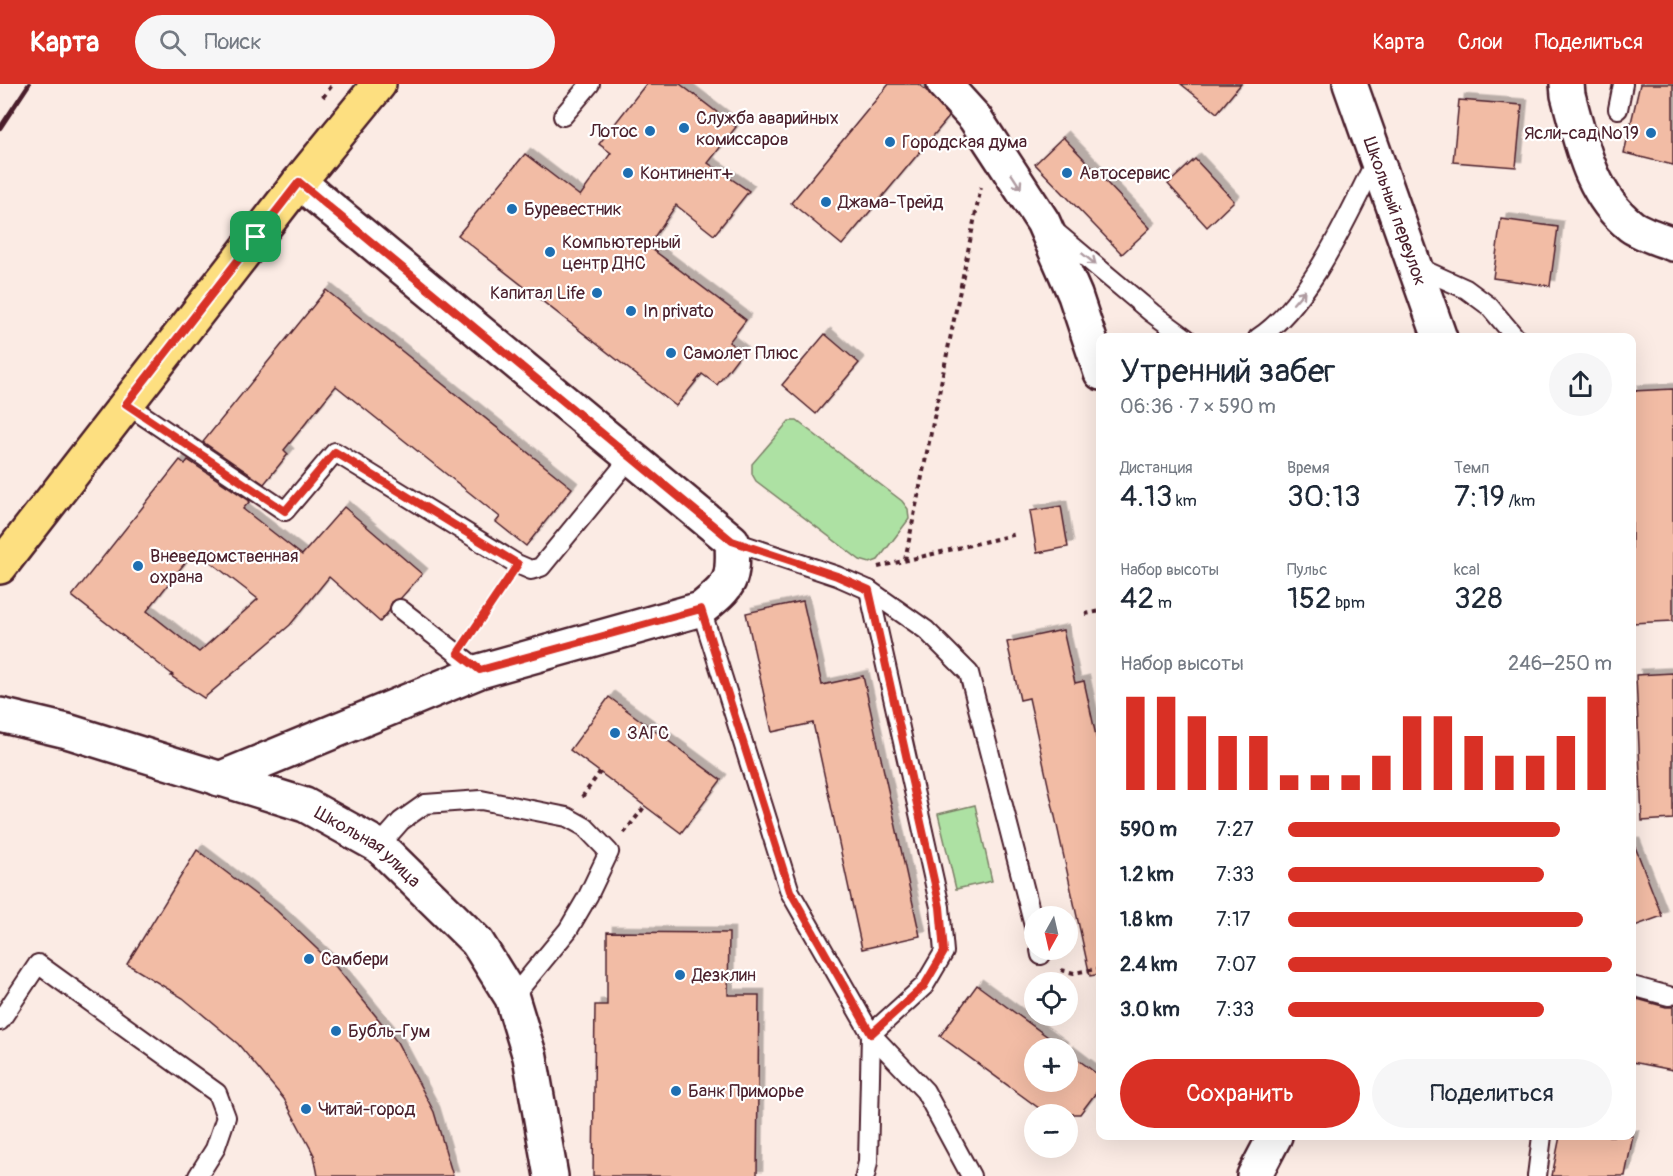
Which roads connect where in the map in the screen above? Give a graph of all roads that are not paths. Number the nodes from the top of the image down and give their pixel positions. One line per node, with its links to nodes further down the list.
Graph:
1 (379, 84): 10 (main road)
2 (590, 84): 8 (lane)
3 (944, 84): 11 (street, one-way to 11)
4 (1350, 84): 9 (street, Школьный переулок)
5 (1567, 84): 12 (street)
6 (1623, 84): 7 (lane)
7 (1618, 109)
8 (563, 116)
9 (1376, 160): 13 (street, Школьный переулок); 15 (lane, one-way to 9)
10 (299, 182): 19 (main road); 20 (street)
11 (1043, 222): 14 (lane, one-way to 14); 18 (street)
12 (1673, 244)
13 (1415, 266): 16 (street, Школьный переулок); 17 (lane)
14 (1179, 333)
15 (1268, 333)
16 (1438, 333)
17 (1512, 333)
18 (1096, 358)
19 (126, 404): 20 (lane); 22 (main road)
20 (631, 458): 21 (street)
21 (732, 541): 23 (lane); 25 (street)
22 (0, 567)
23 (869, 590): 30 (lane); 35 (lane)
24 (400, 609): 26 (lane)
25 (701, 609): 26 (street); 35 (lane)
26 (469, 662): 28 (street)
27 (0, 715): 28 (street, Школьная улица)
28 (219, 778): 29 (street, Школьная улица)
29 (379, 846): 33 (street, Школьная улица); 33 (lane)
30 (1029, 906)
31 (1636, 987): 32 (lane)
32 (1670, 996)
33 (512, 998): 39 (street, Школьная улица)
34 (0, 1021): 38 (lane)
35 (871, 1034): 40 (lane); 41 (lane)
36 (1273, 1140): 42 (street)
37 (1542, 1140): 43 (lane)
38 (198, 1176)
39 (551, 1176)
40 (865, 1176)
41 (970, 1176)
42 (1254, 1176)
43 (1537, 1176)

